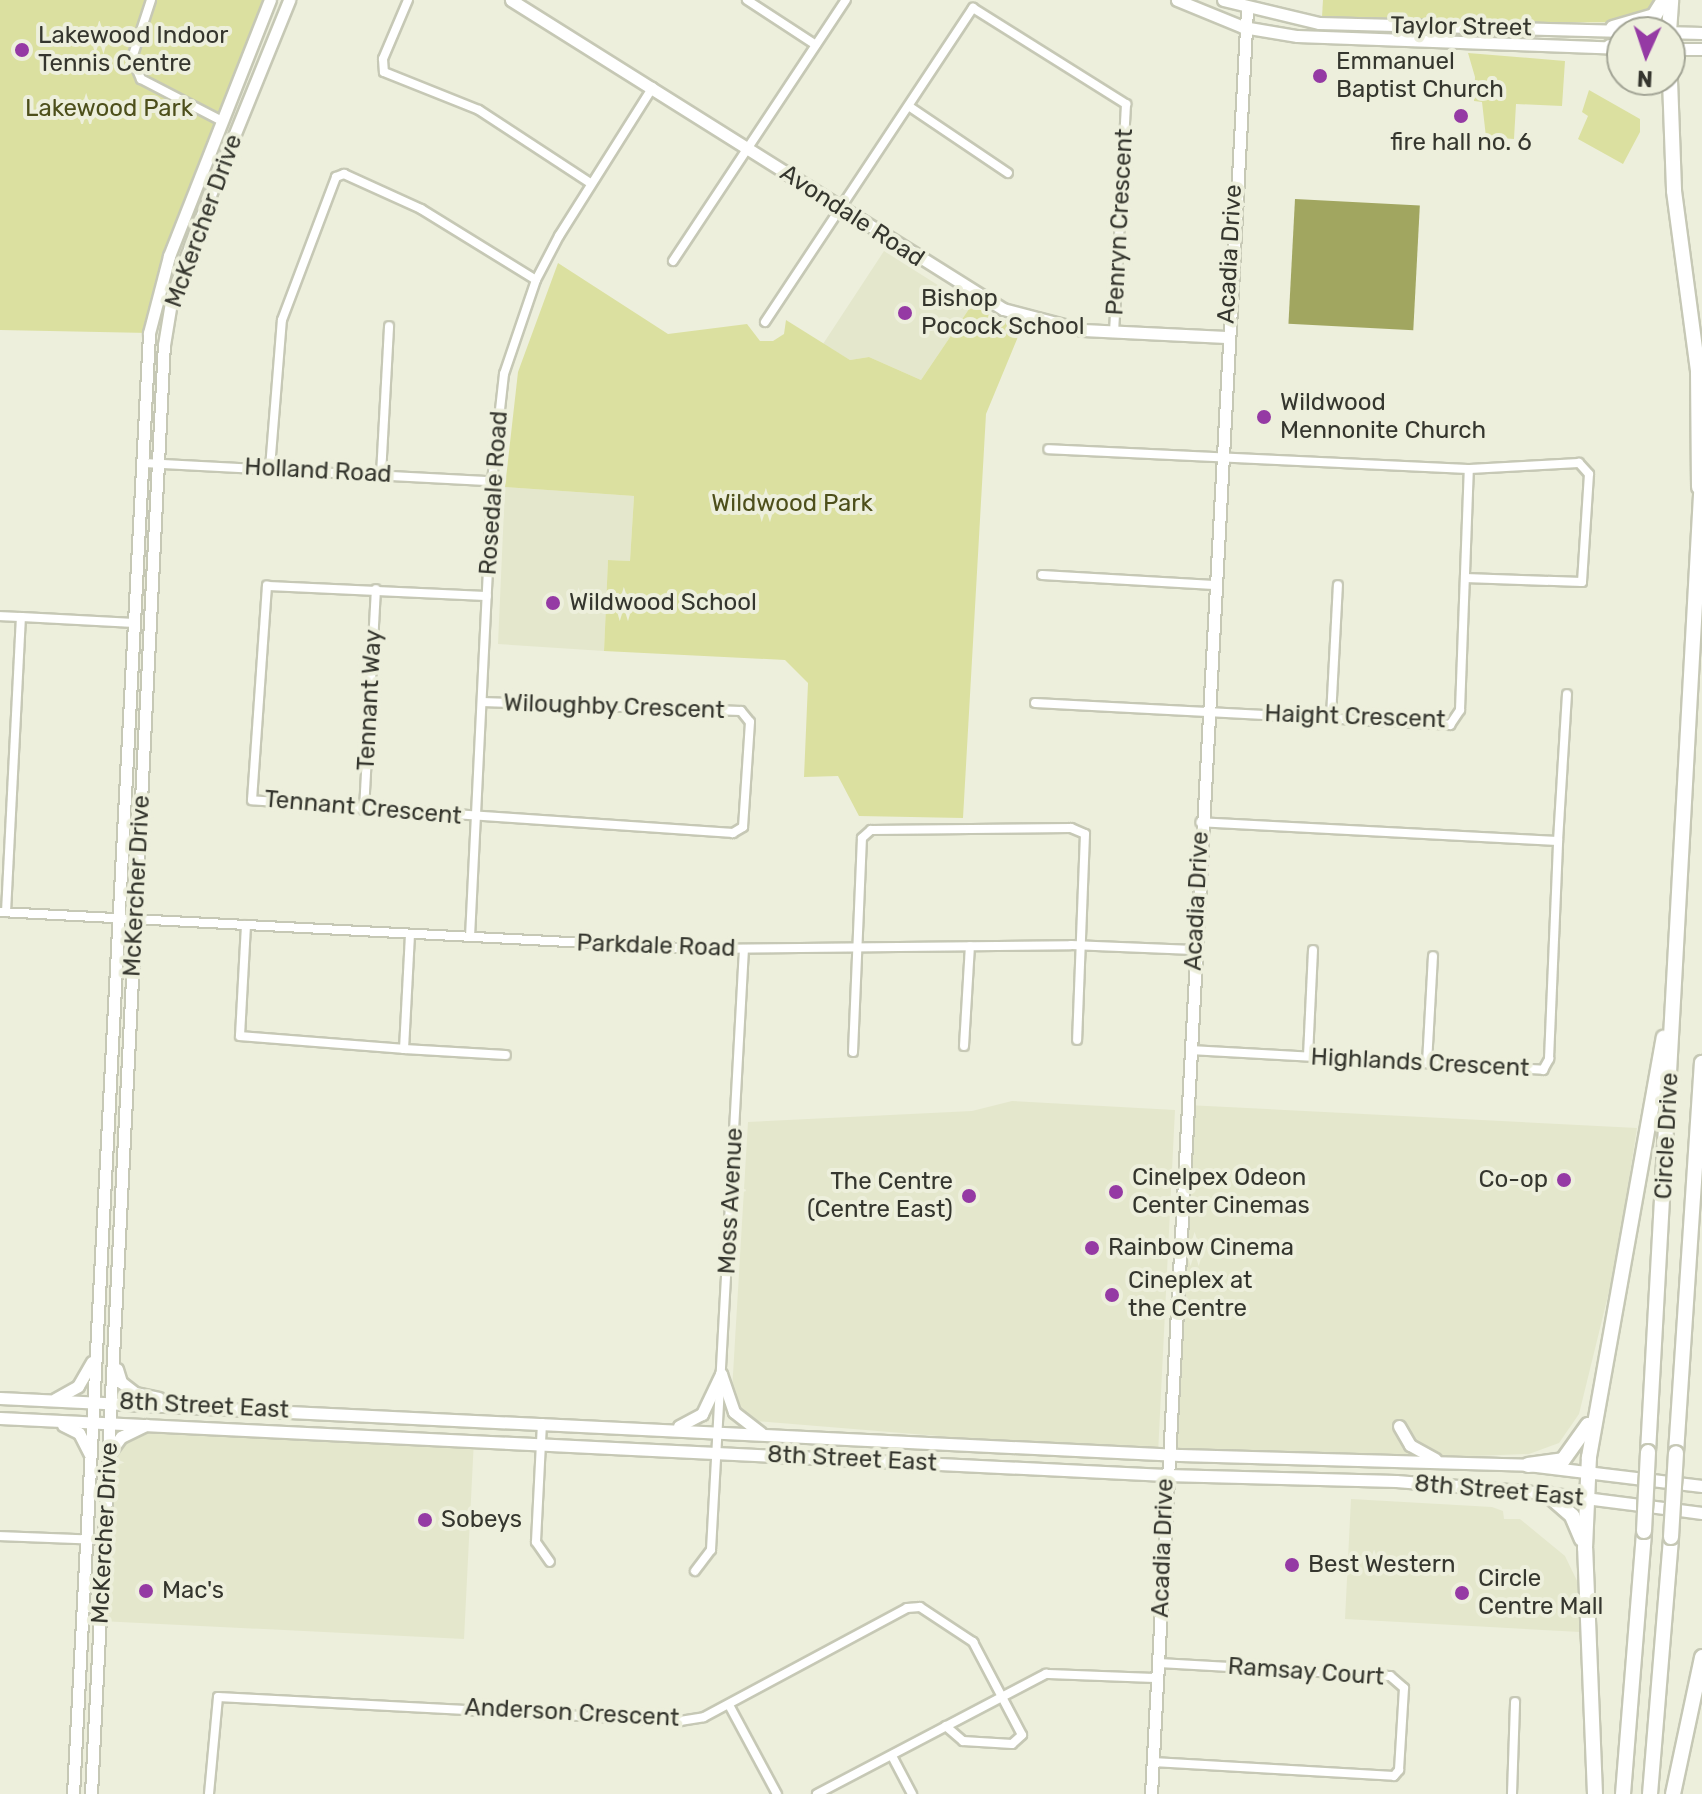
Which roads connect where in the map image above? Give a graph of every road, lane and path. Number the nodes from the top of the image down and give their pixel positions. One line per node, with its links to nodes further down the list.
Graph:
1 (151, 0): 18 (street)
2 (270, 0): 18 (main road, McKercher Drive)
3 (289, 0): 32 (main road, McKercher Drive)
4 (408, 0): 21 (street)
5 (511, 0): 15 (main road, Avondale Road)
6 (747, 0): 13 (street)
7 (846, 0): 13 (street)
8 (1177, 0): 11 (main road, Taylor Street)
9 (1223, 0): 10 (main road, Taylor Street)
10 (1247, 9): 11 (main road, Acadia Drive); 12 (main road, Taylor Street)
11 (1243, 27): 14 (main road, Taylor Street); 28 (main road, Acadia Drive)
12 (1606, 28)
13 (816, 45): 19 (street)
14 (1606, 49)
15 (654, 87): 19 (main road, Avondale Road); 21 (street, Rosedale Road)
16 (1669, 96): 39 (highway)
17 (910, 107): 20 (street); 22 (street, Penryn Crescent); 27 (street, Penryn Crescent)
18 (222, 121): 31 (main road, McKercher Drive)
19 (749, 148): 22 (main road, Avondale Road); 23 (street)
20 (1008, 173)
21 (590, 183): 24 (street, Rosedale Road)
22 (840, 209): 25 (street, Penryn Crescent); 27 (main road, Avondale Road)
23 (673, 261)
24 (536, 280): 33 (street); 37 (street, Rosedale Road)
25 (765, 322)
26 (389, 326): 35 (street)
27 (1114, 331): 28 (main road, Avondale Road)
28 (1226, 337): 30 (main road, Acadia Drive)
29 (1048, 449): 30 (street)
30 (1221, 458): 34 (street); 41 (main road, Acadia Drive)
31 (143, 463): 32 (street, Holland Road); 47 (main road, McKercher Drive)
32 (159, 463): 33 (street, Holland Road); 59 (main road, McKercher Drive)
33 (270, 468): 35 (street, Holland Road)
34 (1469, 469): 40 (street, Haight Crescent); 40 (street)
35 (381, 475): 37 (street, Holland Road)
36 (1702, 477): 39 (highway, Circle Drive)
37 (492, 481): 44 (street, Rosedale Road)
38 (1042, 575): 41 (street)
39 (1697, 575): 61 (highway, Circle Drive)
40 (1465, 578): 52 (street, Haight Crescent)
41 (1214, 585): 51 (main road, Acadia Drive)
42 (1338, 585): 52 (street)
43 (376, 589): 44 (street, Tennant Crescent); 53 (street, Tennant Way); 53 (street, Tennant Crescent)
44 (487, 596): 49 (street, Rosedale Road)
45 (0, 616): 46 (street)
46 (21, 617): 47 (street); 57 (street)
47 (135, 623): 58 (main road, McKercher Drive)
48 (1567, 694): 56 (street)
49 (482, 702): 54 (street, Rosedale Road); 54 (street, Wiloughby Crescent)
50 (1035, 703): 51 (street, Haight Crescent)
51 (1207, 712): 52 (street, Haight Crescent); 55 (main road, Acadia Drive)
52 (1331, 717)
53 (364, 810): 54 (street, Tennant Crescent)
54 (476, 817): 63 (street, Rosedale Road)
55 (1201, 822): 56 (street); 68 (main road, Acadia Drive)
56 (1558, 841): 78 (street, Highlands Crescent)
57 (3, 912): 58 (street, Parkdale Road)
58 (119, 918): 59 (street, Parkdale Road); 80 (main road, McKercher Drive)
59 (135, 919): 60 (street, Parkdale Road); 81 (main road, McKercher Drive)
60 (246, 925): 62 (street, Parkdale Road); 73 (street)
61 (1679, 926): 88 (highway); 136 (highway, Circle Drive, bridge)
62 (410, 934): 63 (street, Parkdale Road); 73 (street)
63 (470, 937): 67 (street, Parkdale Road)
64 (1081, 945): 65 (street, Parkdale Road); 66 (street); 68 (street, Parkdale Road); 71 (street)
65 (970, 946): 66 (street, Parkdale Road); 72 (street)
66 (860, 947): 67 (street, Parkdale Road); 75 (street)
67 (744, 949): 82 (street, Moss Avenue)
68 (1194, 950): 74 (main road, Acadia Drive)
69 (1313, 950): 77 (street)
70 (1433, 956): 78 (street)
71 (1077, 1040)
72 (964, 1046)
73 (404, 1049): 76 (street)
74 (1190, 1050): 77 (street, Highlands Crescent); 102 (main road, Acadia Drive)
75 (853, 1052)
76 (506, 1055)
77 (1308, 1056): 78 (street, Highlands Crescent)
78 (1427, 1063)
79 (1702, 1063): 137 (highway, Circle Drive, bridge)
80 (96, 1346): 84 (main road, McKercher Drive); 85 (main road)
81 (114, 1360): 86 (main road, McKercher Drive); 87 (main road)
82 (721, 1374): 96 (main road); 97 (street, Moss Avenue); 98 (main road)
83 (0, 1398): 85 (main road, 8th Street East)
84 (93, 1400): 85 (main road, 8th Street East); 86 (main road, 8th Street East); 92 (main road, McKercher Drive)
85 (52, 1401)
86 (113, 1401): 87 (main road, 8th Street East); 93 (main road, McKercher Drive)
87 (190, 1405): 94 (main road, 8th Street East)
88 (1593, 1414): 105 (highway); 106 (highway)
89 (0, 1418): 90 (main road, 8th Street East)
90 (51, 1421): 92 (main road, 8th Street East); 103 (main road)
91 (152, 1422): 93 (main road, 8th Street East); 99 (main road, 8th Street East); 101 (main road)
92 (92, 1423): 93 (main road, 8th Street East); 103 (main road, McKercher Drive)
93 (112, 1423): 101 (main road, McKercher Drive)
94 (542, 1423): 96 (main road, 8th Street East); 99 (street)
95 (1399, 1426): 104 (main road)
96 (670, 1429): 97 (main road, 8th Street East)
97 (717, 1431): 98 (main road, 8th Street East); 100 (street, Moss Avenue)
98 (761, 1434): 102 (main road, 8th Street East)
99 (541, 1443): 100 (main road, 8th Street East); 116 (street)
100 (716, 1452): 107 (main road, 8th Street East); 117 (street, Moss Avenue)
101 (110, 1453): 114 (main road, McKercher Drive)
102 (1167, 1454): 104 (main road, 8th Street East); 107 (main road, Acadia Drive)
103 (91, 1457): 113 (main road, McKercher Drive)
104 (1439, 1460): 105 (main road, 8th Street East)
105 (1528, 1465): 106 (main road, 8th Street East)
106 (1588, 1471): 108 (main road, 8th Street East); 110 (highway)
107 (1166, 1475): 109 (main road, 8th Street East); 119 (main road, Acadia Drive)
108 (1702, 1486)
109 (1546, 1493): 110 (main road, 8th Street East); 115 (highway)
110 (1585, 1498): 111 (main road, 8th Street East); 115 (highway)
111 (1702, 1513)
112 (0, 1536): 113 (street)
113 (86, 1540): 114 (street); 127 (main road, McKercher Drive)
114 (104, 1540): 128 (main road, McKercher Drive)
115 (1585, 1548): 135 (highway)
116 (550, 1562)
117 (695, 1571)
118 (1702, 1657): 138 (highway)
119 (1158, 1663): 120 (main road, Acadia Drive); 126 (street, Ramsay Court)
120 (1157, 1678): 121 (street); 126 (main road, Acadia Drive)
121 (1002, 1696): 123 (street, Anderson Crescent); 124 (street); 124 (street)
122 (1515, 1702): 134 (street)
123 (729, 1705): 129 (street, Anderson Crescent); 130 (street)
124 (946, 1726): 125 (street)
125 (892, 1756): 131 (street); 132 (street)
126 (1153, 1762): 133 (main road, Acadia Drive)
127 (73, 1794)
128 (91, 1794)
129 (209, 1794)
130 (777, 1794)
131 (817, 1794)
132 (912, 1794)
133 (1151, 1794)
134 (1512, 1794)
135 (1595, 1794)
136 (1623, 1794)
137 (1650, 1794)
138 (1673, 1794)

